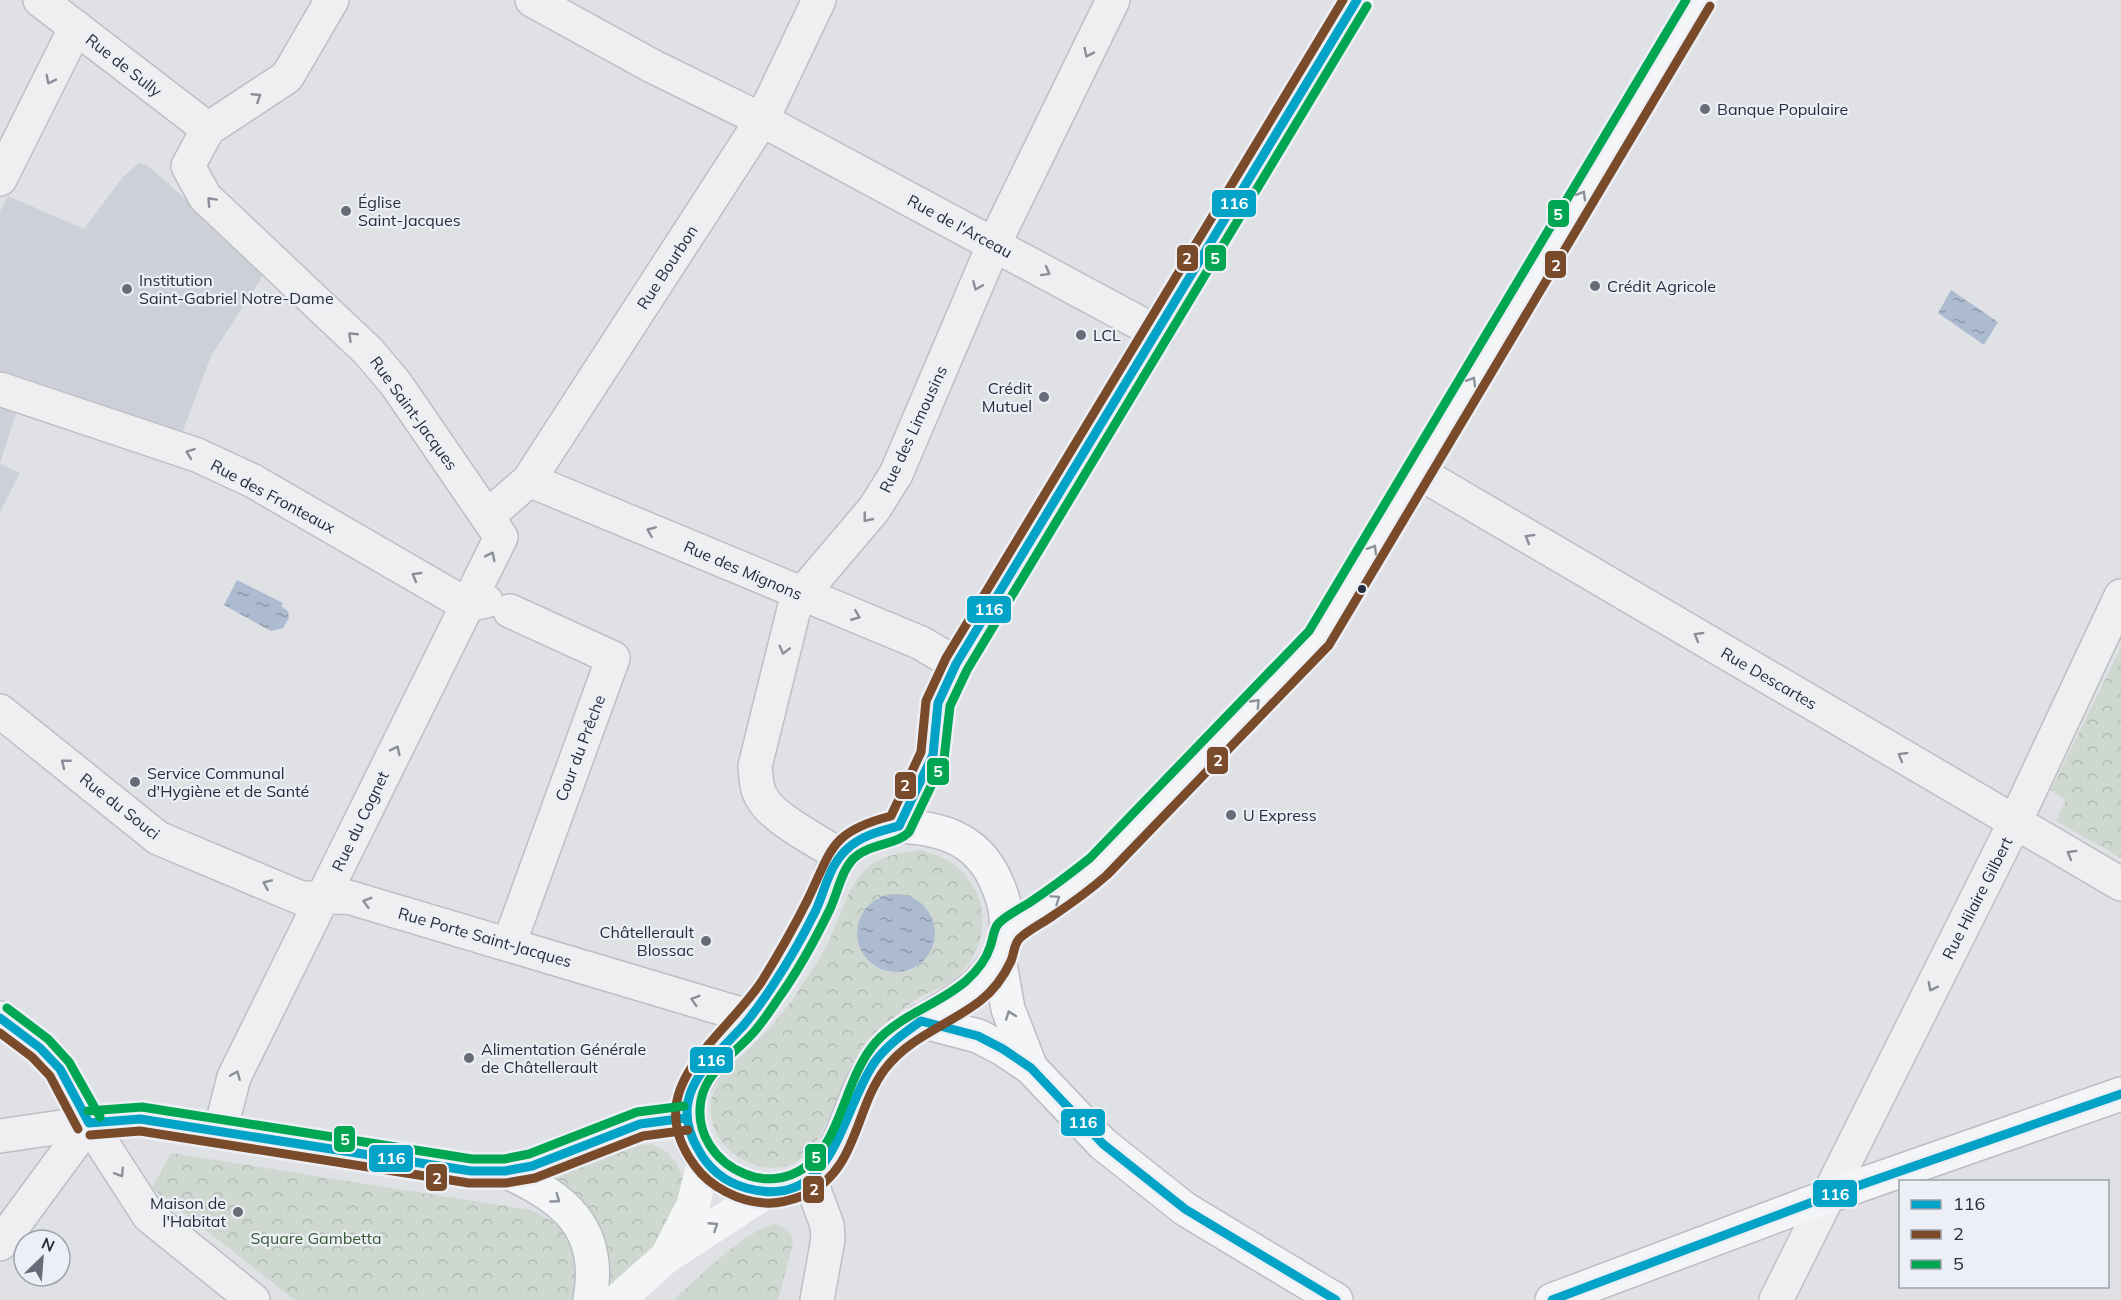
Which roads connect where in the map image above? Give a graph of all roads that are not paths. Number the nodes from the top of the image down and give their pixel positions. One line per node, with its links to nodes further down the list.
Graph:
1 (40, 0): 8 (street, Rue de Sully)
2 (332, 0): 10 (street, one-way to 2)
3 (532, 0): 9 (street, Rue de l'Arceau)
4 (819, 0): 9 (street, Rue Bourbon)
5 (1113, 0): 12 (street, Rue des Limousins, one-way to 12)
6 (1357, 0): 13 (main road)
7 (1700, 0): 15 (main road, one-way to 7)
8 (76, 27): 10 (street, Rue de Sully); 11 (street, one-way to 11)
9 (762, 120): 12 (street, Rue de l'Arceau); 16 (street, Rue Bourbon)
10 (208, 129): 17 (street, Rue Saint-Jacques, one-way to 10)
11 (0, 179)
12 (994, 244): 13 (street, Rue de l'Arceau, one-way to 13); 18 (street, Rue des Limousins, one-way to 18)
13 (1158, 333): 21 (main road)
14 (0, 389): 20 (street, Rue des Fronteaux, one-way to 14)
15 (1418, 472): 23 (street, Rue Descartes, one-way to 15); 29 (main road, one-way to 15)
16 (529, 480): 17 (street, Rue Bourbon); 18 (street, Rue des Mignons, one-way to 16)
17 (488, 516): 20 (street, Rue du Cognet, one-way to 17)
18 (802, 594): 21 (street, Rue des Mignons, one-way to 21); 25 (street, Rue des Limousins, one-way to 25)
19 (2121, 596): 23 (street, Rue Hilaire Gilbert)
20 (487, 606): 27 (street, Rue du Cognet, one-way to 20); 28 (street, Cour du Prêche)
21 (956, 664): 24 (main road)
22 (0, 711): 27 (street, Rue du Souci, one-way to 22)
23 (2015, 822): 26 (street, Rue Descartes, one-way to 23); 43 (street, Rue Hilaire Gilbert, one-way to 43)
24 (899, 826): 25 (main road); 29 (main road)
25 (840, 856): 30 (main road)
26 (2121, 884)
27 (322, 899): 28 (street, Rue Porte Saint-Jacques, one-way to 27); 37 (street, Rue du Cognet, one-way to 27)
28 (509, 944): 30 (street, Rue Porte Saint-Jacques, one-way to 28)
29 (1003, 945): 32 (main road); 33 (main road, one-way to 29)
30 (751, 1017): 35 (main road)
31 (0, 1018): 36 (main road)
32 (921, 1021): 33 (main road); 41 (main road)
33 (1031, 1068): 50 (main road)
34 (2121, 1094): 43 (main road)
35 (686, 1118): 39 (main road); 40 (main road)
36 (89, 1123): 37 (main road); 38 (street); 44 (street); 46 (street, one-way to 46)
37 (220, 1132): 40 (main road)
38 (0, 1136)
39 (704, 1161): 42 (main road); 45 (main road)
40 (505, 1171): 47 (main road, one-way to 47)
41 (810, 1179): 42 (main road); 49 (street)
42 (765, 1192): 45 (main road, one-way to 42)
43 (1826, 1197): 51 (main road); 52 (street, Rue Hilaire Gilbert)
44 (0, 1244)
45 (665, 1258): 48 (main road)
46 (253, 1300)
47 (590, 1300)
48 (618, 1300)
49 (817, 1300)
50 (1336, 1300)
51 (1552, 1300)
52 (1776, 1300)

